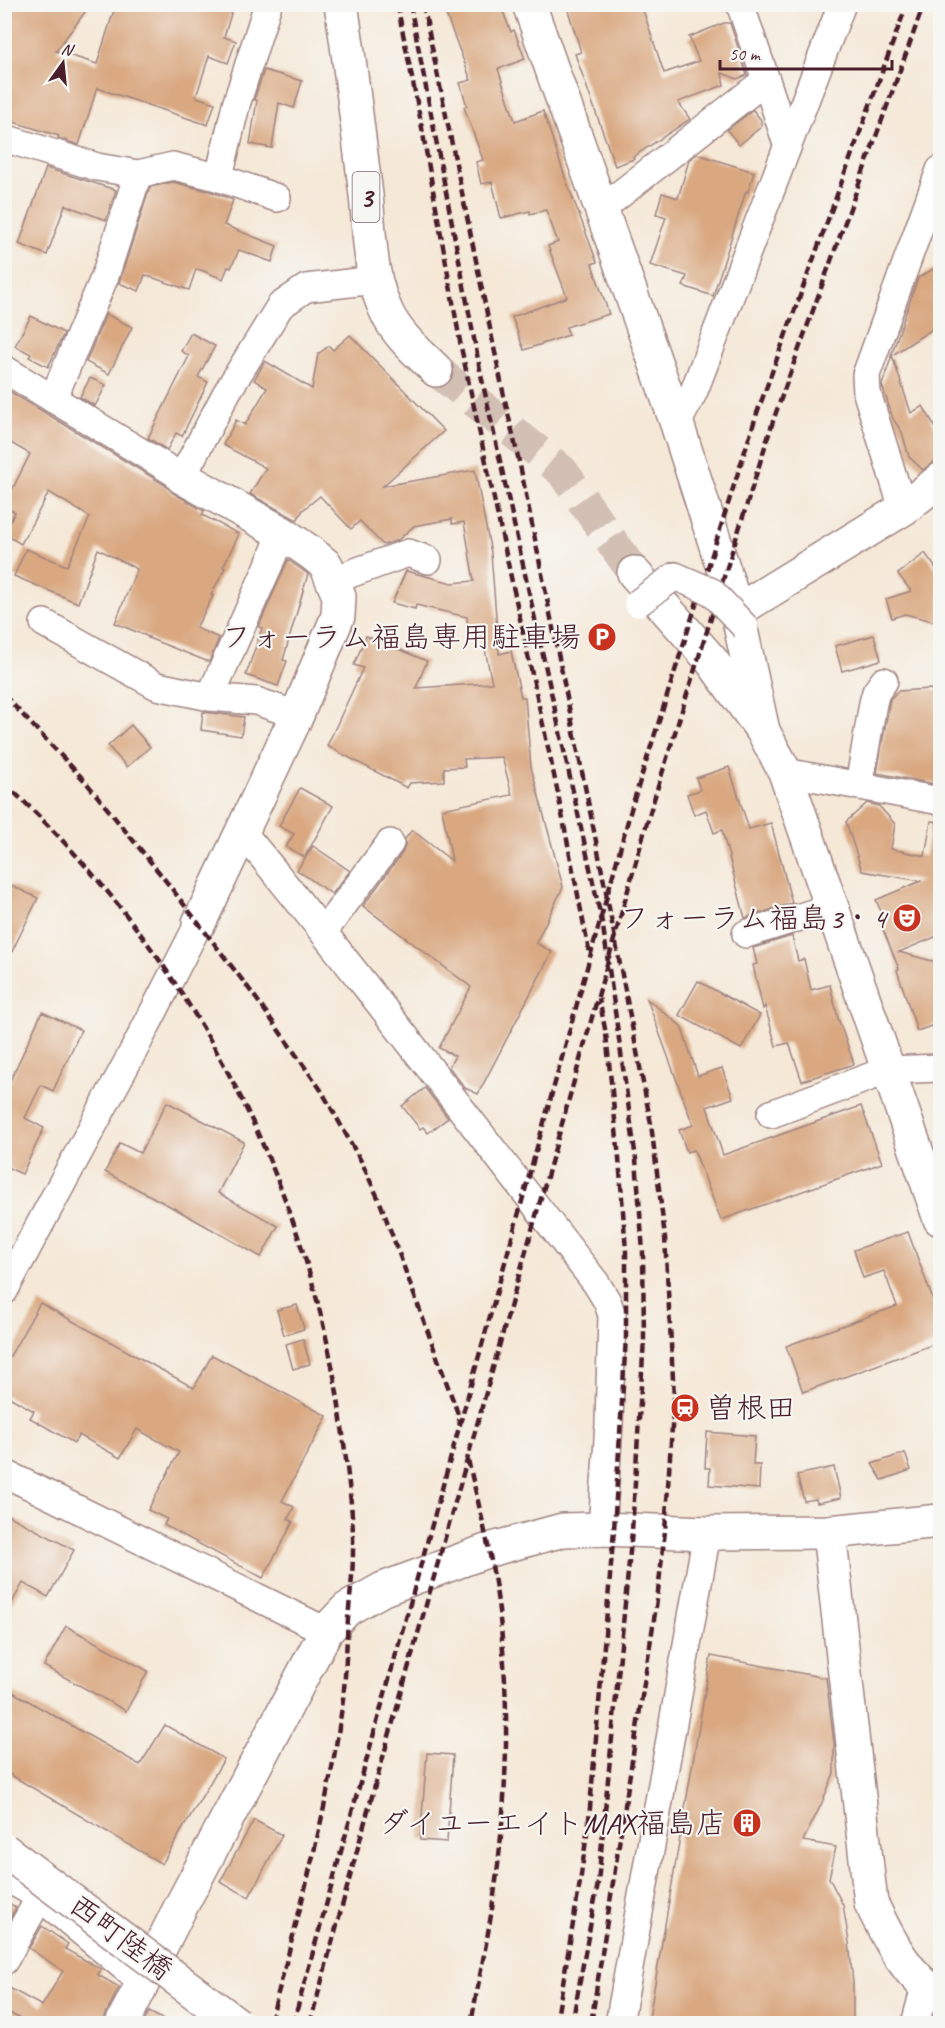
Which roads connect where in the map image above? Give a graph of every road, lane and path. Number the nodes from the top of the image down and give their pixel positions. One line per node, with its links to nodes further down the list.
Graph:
1 (268, 4): 11 (street)
2 (341, 4): 14 (street, 3 / 3)
3 (529, 4): 13 (street)
4 (740, 4): 6 (street)
5 (842, 4): 8 (street)
6 (766, 80): 8 (street); 13 (street)
7 (4, 138): 9 (street)
8 (787, 144): 18 (street)
9 (138, 174): 11 (street); 17 (street)
10 (940, 174): 21 (street)
11 (217, 177): 12 (street)
12 (277, 198)
13 (600, 210): 18 (street)
14 (375, 280): 16 (street, 3 / 3); 19 (street)
15 (4, 369): 17 (street)
16 (436, 370)
17 (53, 399): 19 (street)
18 (677, 424): 26 (street)
19 (182, 477): 22 (street)
20 (940, 480): 21 (street)
21 (903, 509): 26 (street)
22 (282, 533): 24 (street); 29 (street)
23 (428, 560): 24 (street)
24 (333, 580): 30 (street)
25 (636, 588): 26 (street, bridge); 31 (street)
26 (741, 619): 31 (street)
27 (44, 623): 29 (street)
28 (884, 681): 33 (street)
29 (210, 698): 30 (street)
30 (297, 715): 35 (street)
31 (763, 731): 32 (street)
32 (785, 772): 33 (street); 37 (street)
33 (859, 786): 34 (street)
34 (940, 801)
35 (243, 833): 38 (street); 39 (street)
36 (390, 843): 39 (street)
37 (832, 907): 40 (street); 42 (street)
38 (199, 923): 45 (street)
39 (324, 931): 48 (street)
40 (746, 934)
41 (940, 1068): 42 (street)
42 (888, 1070): 43 (street); 44 (street)
43 (771, 1114)
44 (940, 1219)
45 (4, 1291)
46 (4, 1473): 51 (street)
47 (940, 1521): 49 (street)
48 (602, 1529): 50 (street); 51 (street)
49 (829, 1532): 50 (street); 57 (street)
50 (707, 1533): 60 (street)
51 (326, 1630): 56 (street)
52 (4, 1850): 59 (street, 西町陸橋, bridge)
53 (4, 1876): 54 (street)
54 (40, 1897): 55 (street); 56 (street)
55 (4, 1961)
56 (143, 1983): 58 (street)
57 (933, 1991): 61 (street)
58 (122, 2024)
59 (237, 2024)
60 (618, 2024)
61 (915, 2024)

